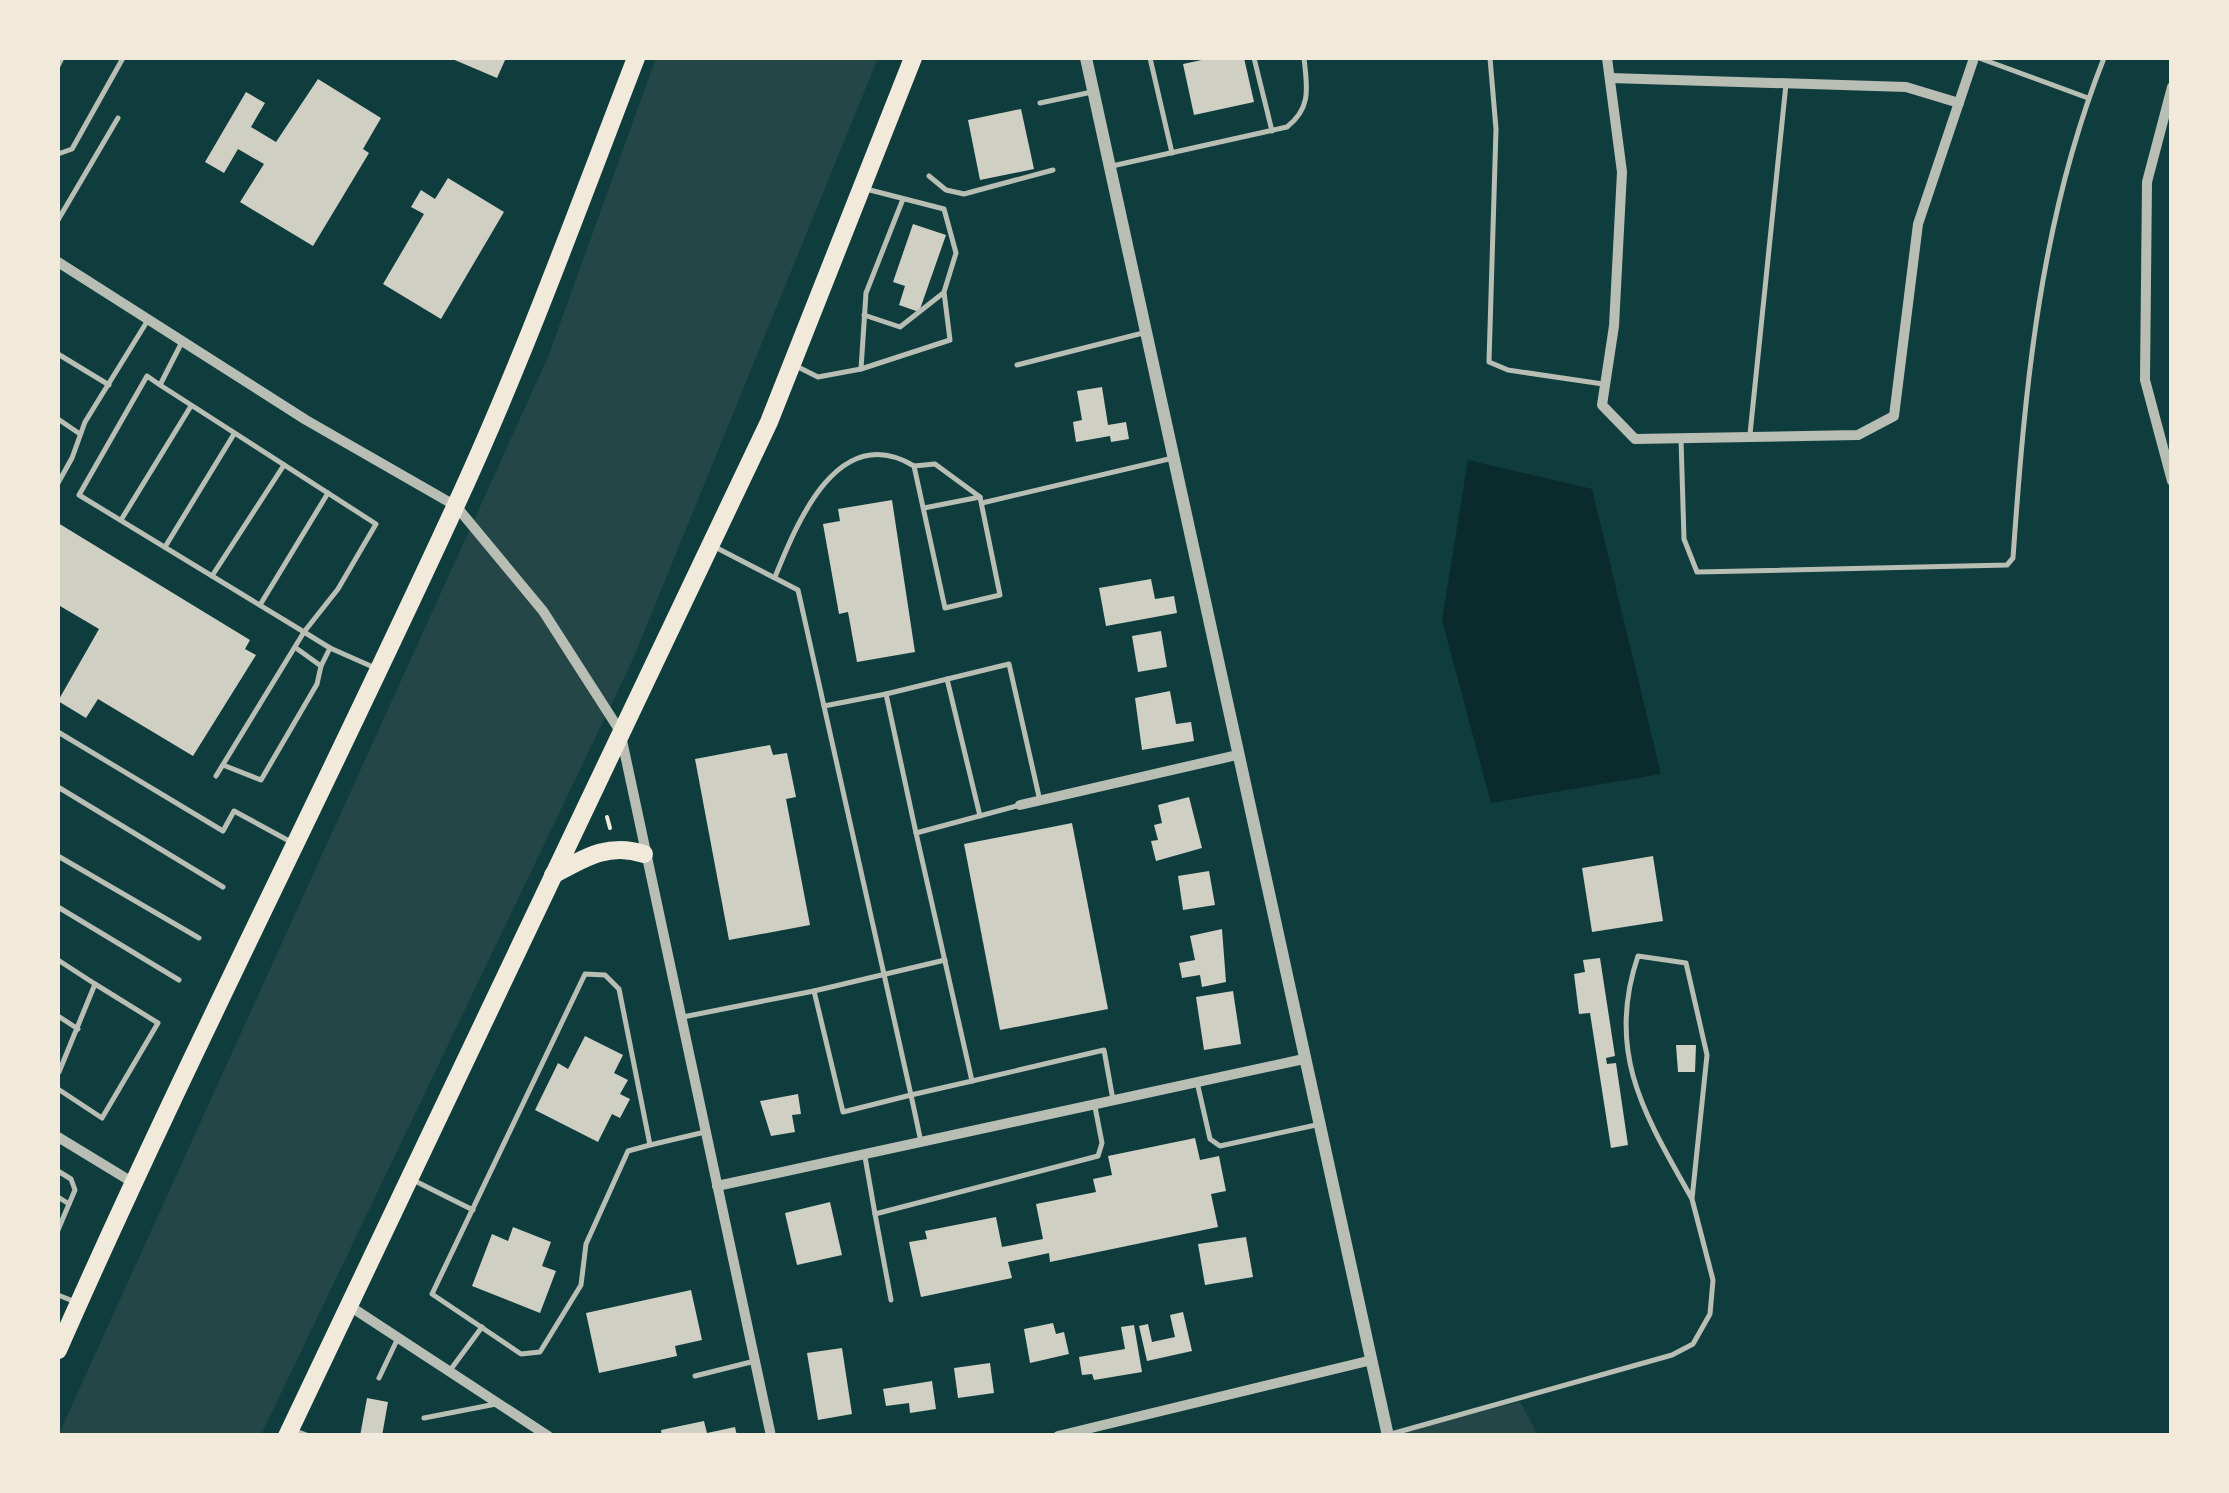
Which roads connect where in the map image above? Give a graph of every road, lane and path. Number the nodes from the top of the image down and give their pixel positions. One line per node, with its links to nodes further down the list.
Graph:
1 (62, 58): 13 (lane)
2 (123, 58): 24 (lane)
3 (636, 58): 57 (highway)
4 (1086, 58): 17 (street)
5 (1152, 58): 23 (lane)
6 (1254, 58): 22 (lane)
7 (1304, 58): 22 (lane)
8 (1490, 58): 41 (lane)
9 (1608, 58): 14 (street)
10 (1976, 58): 18 (lane); 19 (street)
11 (2104, 58): 18 (lane)
12 (911, 60): 28 (highway)
13 (58, 66)
14 (1610, 78): 15 (street); 41 (street)
15 (1786, 84): 19 (street); 48 (lane)
16 (2172, 87): 53 (street)
17 (1095, 92): 20 (lane); 25 (street)
18 (2088, 98): 49 (lane)
19 (1958, 102): 48 (street)
20 (1040, 103)
21 (118, 118): 30 (lane)
22 (1272, 131): 23 (lane)
23 (1172, 153): 25 (lane)
24 (58, 154)
25 (1112, 166): 35 (street)
26 (1053, 170): 27 (lane)
27 (929, 176)
28 (863, 188): 29 (lane); 38 (highway)
29 (903, 198): 32 (lane); 33 (lane)
30 (58, 220)
31 (58, 262): 34 (street)
32 (944, 292): 33 (lane); 40 (lane)
33 (864, 315): 40 (lane)
34 (150, 318): 36 (street); 42 (lane)
35 (1146, 332): 39 (lane); 50 (street)
36 (183, 339): 43 (lane); 57 (street)
37 (58, 354): 42 (lane)
38 (792, 364): 40 (lane); 60 (highway)
39 (1017, 365)
40 (862, 369)
41 (1605, 384): 49 (street)
42 (108, 385): 47 (lane)
43 (160, 386): 44 (lane); 59 (lane)
44 (192, 406): 46 (lane); 59 (lane)
45 (58, 420): 47 (lane)
46 (235, 433): 51 (lane); 61 (lane)
47 (80, 434): 54 (lane)
48 (1750, 437): 49 (street)
49 (1681, 438)
50 (1173, 458): 56 (lane); 75 (street)
51 (284, 465): 55 (lane); 62 (lane)
52 (914, 466): 56 (lane); 58 (lane); 63 (lane)
53 (2172, 481)
54 (58, 483)
55 (328, 493): 64 (lane); 65 (lane)
56 (981, 500): 58 (lane); 58 (lane)
57 (456, 506): 69 (highway); 74 (street)
58 (924, 508)
59 (121, 520): 61 (lane)
60 (710, 544): 63 (lane); 74 (highway)
61 (165, 547): 62 (lane)
62 (212, 576): 64 (lane)
63 (775, 578): 72 (lane)
64 (260, 605): 65 (lane)
65 (304, 632): 66 (lane); 67 (lane)
66 (295, 648): 68 (lane); 76 (lane)
67 (330, 648): 68 (lane); 69 (lane)
68 (321, 666): 76 (lane)
69 (378, 669): 85 (highway)
70 (948, 678): 71 (lane); 79 (lane); 81 (lane)
71 (886, 694): 72 (lane); 84 (lane)
72 (824, 706): 94 (lane)
73 (58, 732): 85 (lane)
74 (620, 732): 86 (street); 88 (highway)
75 (1237, 755): 79 (street); 101 (street)
76 (223, 766): 77 (lane)
77 (216, 776)
78 (58, 786): 89 (lane)
79 (1040, 801): 80 (street)
80 (1020, 805): 81 (lane)
81 (980, 816): 84 (lane)
82 (607, 817): 83 (path)
83 (610, 828)
84 (916, 833): 93 (lane)
85 (294, 844): 117 (highway)
86 (644, 854): 88 (highway); 99 (street)
87 (58, 856): 91 (lane)
88 (553, 875): 116 (highway)
89 (223, 887)
90 (58, 907): 95 (lane)
91 (200, 938)
92 (58, 960): 96 (lane)
93 (945, 960): 94 (lane); 103 (lane)
94 (884, 974): 97 (lane); 106 (lane)
95 (180, 980)
96 (95, 984): 100 (lane); 105 (lane)
97 (814, 991): 99 (lane); 106 (lane)
98 (58, 1016): 100 (lane)
99 (680, 1018): 110 (street)
100 (78, 1028): 102 (lane)
101 (1304, 1059): 104 (street); 109 (street)
102 (58, 1073)
103 (972, 1081): 106 (lane); 107 (lane)
104 (1197, 1082): 107 (street); 109 (lane)
105 (58, 1089)
106 (912, 1094): 112 (lane)
107 (1113, 1100): 108 (street)
108 (1095, 1104): 112 (street); 123 (lane)
109 (1319, 1124): 132 (street)
110 (705, 1132): 113 (lane); 118 (street)
111 (58, 1137): 117 (street)
112 (921, 1142): 114 (street)
113 (650, 1145): 122 (lane); 129 (lane)
114 (864, 1154): 118 (street); 123 (lane)
115 (58, 1171): 121 (lane)
116 (408, 1178): 122 (lane); 128 (highway)
117 (132, 1182): 127 (highway)
118 (717, 1186): 133 (street)
119 (58, 1196): 121 (lane)
120 (1692, 1199): 120 (lane); 140 (lane)
121 (69, 1204): 124 (lane)
122 (473, 1210): 129 (lane)
123 (875, 1214): 126 (lane)
124 (58, 1230)
125 (58, 1295): 127 (lane)
126 (891, 1300)
127 (78, 1302): 131 (highway)
128 (347, 1305): 130 (street); 139 (highway)
129 (482, 1327): 134 (lane)
130 (398, 1338): 134 (street); 136 (lane)
131 (58, 1350)
132 (1372, 1360): 140 (street); 144 (street)
133 (754, 1361): 135 (lane); 143 (street)
134 (450, 1372): 137 (street)
135 (695, 1376)
136 (379, 1378)
137 (498, 1404): 138 (lane); 142 (street)
138 (424, 1418)
139 (288, 1432): 141 (lane)
140 (1388, 1435)
141 (309, 1436)
142 (548, 1436)
143 (771, 1436)
144 (1058, 1436)

